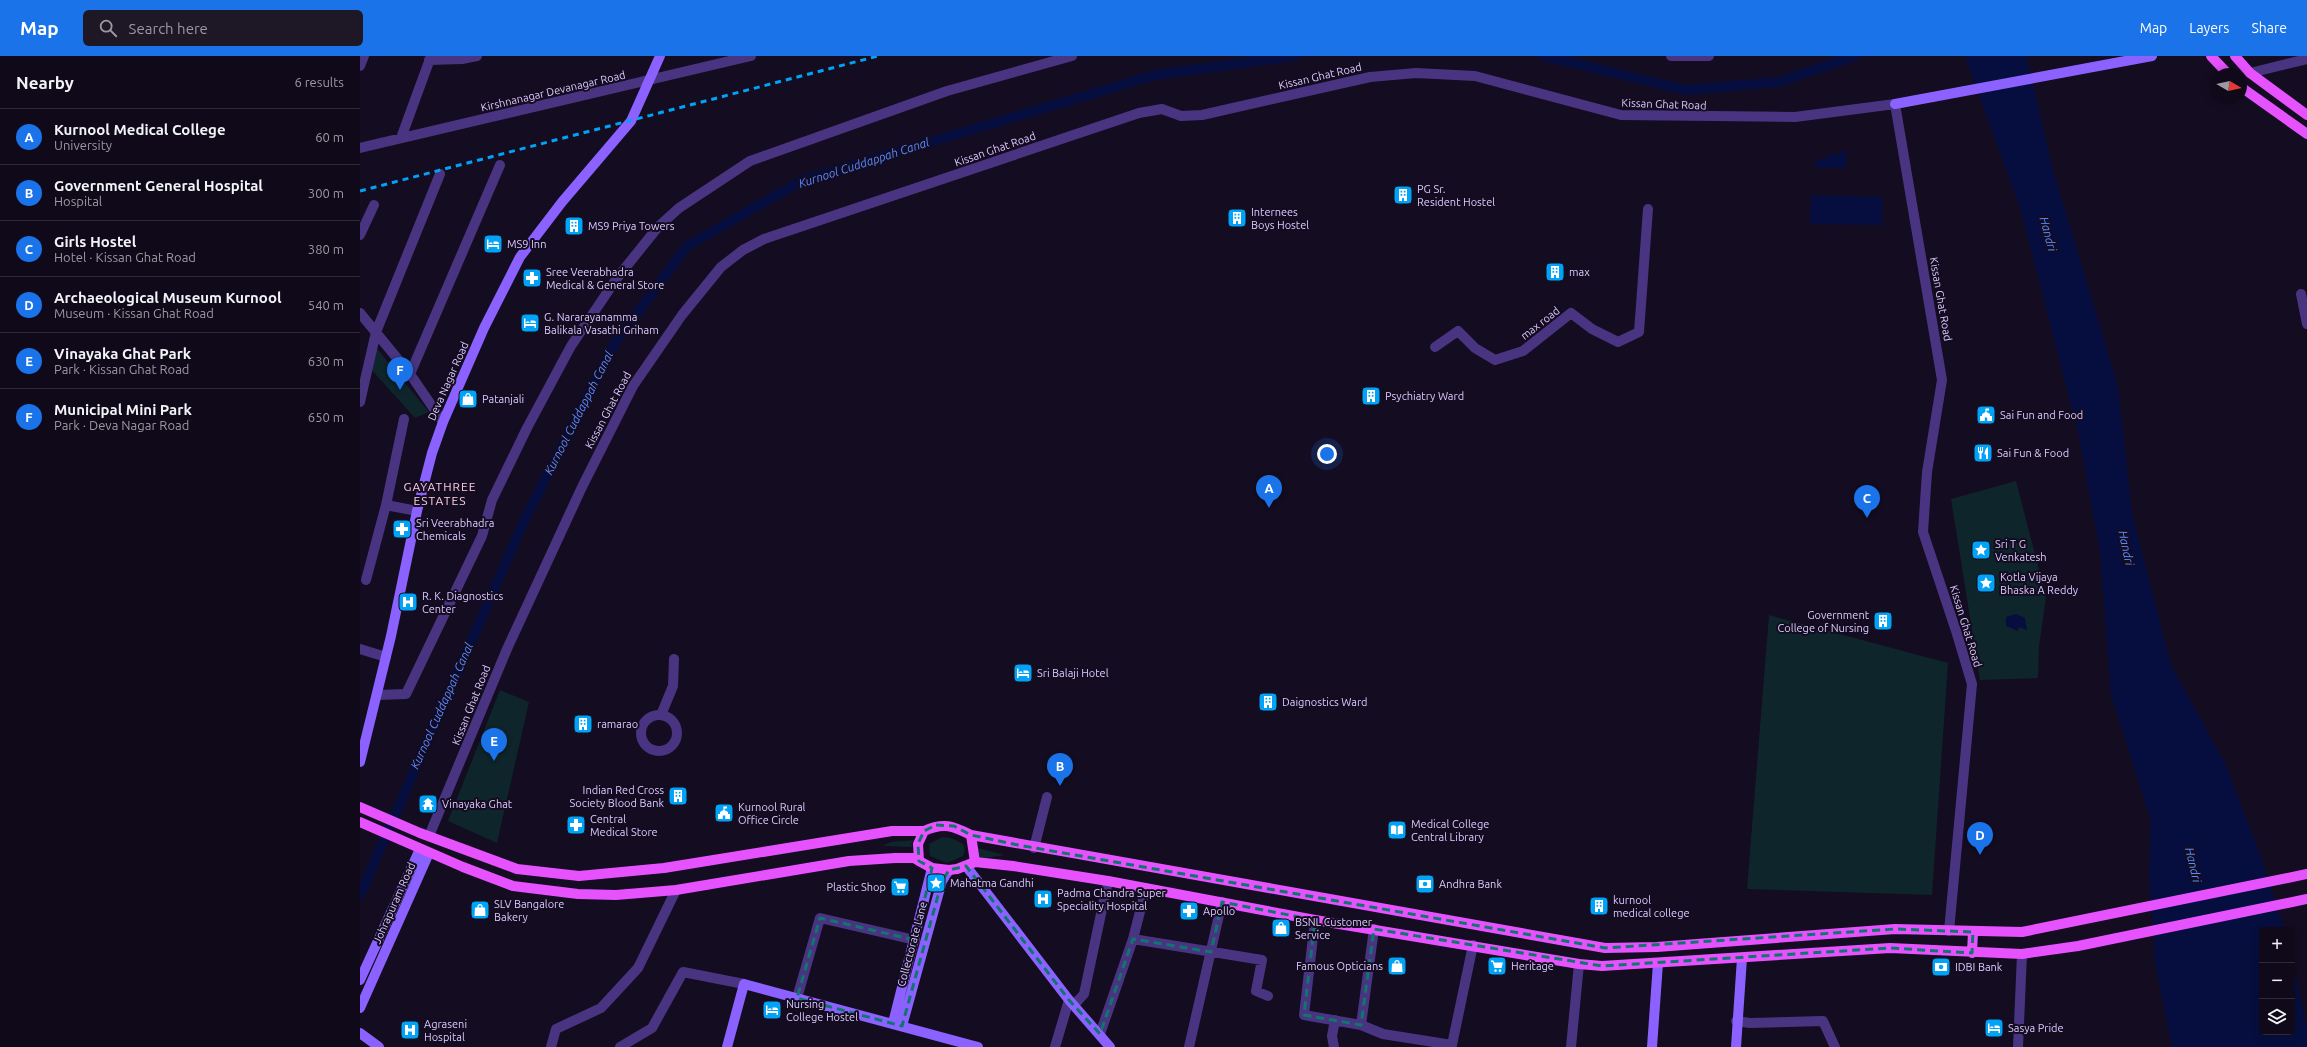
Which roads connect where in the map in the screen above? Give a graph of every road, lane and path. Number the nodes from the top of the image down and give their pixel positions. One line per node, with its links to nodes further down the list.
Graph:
1 (364, 56): 14 (street)
2 (477, 56): 12 (street)
3 (660, 56): 17 (street, Deva Nagar Road)
4 (751, 56): 17 (street, Kirshnanagar Devanagar Road)
5 (1072, 56): 44 (street)
6 (1671, 56): 7 (street)
7 (1709, 56)
8 (2152, 56): 19 (street)
9 (2211, 56): 15 (main road)
10 (2235, 56): 16 (main road)
11 (430, 58): 12 (street); 22 (street)
12 (465, 58)
13 (2307, 59): 16 (street)
14 (360, 66)
15 (2222, 68)
16 (2250, 73): 20 (main road)
17 (650, 80): 22 (street, Kirshnanagar Devanagar Road); 37 (street, Deva Nagar Road)
18 (2247, 91): 21 (main road)
19 (1894, 104): 51 (street, Kissan Ghat Road); 67 (street, Kissan Ghat Road)
20 (2307, 115)
21 (2307, 134)
22 (401, 138): 23 (street, Kirshnanagar Devanagar Road)
23 (360, 148)
24 (500, 165): 34 (street)
25 (440, 174): 32 (street)
26 (374, 205): 28 (street)
27 (1648, 209): 33 (street, max road)
28 (360, 235)
29 (2300, 294): 31 (street)
30 (360, 313): 32 (street)
31 (2307, 324)
32 (376, 332): 34 (street); 35 (street)
33 (1435, 347)
34 (410, 374): 37 (street)
35 (360, 402)
36 (404, 419): 38 (street)
37 (443, 422): 39 (street, Deva Nagar Road)
38 (386, 505): 39 (street); 40 (street)
39 (417, 511): 42 (street, Deva Nagar Road)
40 (366, 580)
41 (360, 649): 42 (street)
42 (386, 657): 44 (street, Deva Nagar Road)
43 (674, 659): 45 (street)
44 (377, 695): 46 (street, Deva Nagar Road)
45 (661, 715)
46 (360, 762)
47 (1047, 797): 53 (street)
48 (360, 807): 51 (main road)
49 (360, 822): 54 (main road)
50 (924, 831): 51 (main road); 52 (main road); 55 (main road)
51 (424, 835)
52 (971, 835): 53 (main road); 56 (main road)
53 (1034, 848): 73 (main road)
54 (420, 849): 62 (main road); 80 (street, Johrapuram Road); 85 (street, Johrapuram Road)
55 (919, 861): 57 (main road); 62 (main road)
56 (971, 864): 58 (main road); 60 (main road); 84 (street)
57 (932, 868): 58 (main road); 70 (street, Collectorate Lane)
58 (949, 870): 71 (street, Collectorate Lane)
59 (2307, 874): 68 (main road)
60 (1108, 881): 61 (main road); 84 (street)
61 (1146, 888): 64 (main road); 69 (street)
62 (676, 890): 93 (street)
63 (2307, 898): 76 (main road)
64 (1222, 902): 65 (main road); 74 (street)
65 (1315, 920): 66 (main road); 86 (street)
66 (1374, 929): 72 (main road); 89 (street)
67 (1949, 931): 68 (main road); 73 (main road)
68 (1973, 932): 75 (main road)
69 (1133, 939): 74 (street); 91 (street)
70 (915, 940): 71 (street); 83 (street); 88 (street, Collectorate Lane)
71 (926, 942): 88 (street, Collectorate Lane)
72 (1473, 945): 79 (main road); 89 (street)
73 (1657, 947): 78 (main road)
74 (1211, 952): 82 (street); 99 (street)
75 (1972, 953): 76 (main road); 77 (main road)
76 (2022, 954): 105 (street)
77 (1742, 958): 78 (main road); 87 (street)
78 (1658, 963): 79 (main road); 102 (street)
79 (1579, 964): 101 (street)
80 (360, 980)
81 (744, 984): 83 (street); 94 (street); 95 (street)
82 (1268, 996)
83 (797, 998): 88 (street)
84 (1071, 1003): 91 (street); 97 (street)
85 (360, 1008)
86 (1335, 1020): 89 (street); 100 (street)
87 (1736, 1021): 103 (street); 104 (street)
88 (898, 1024): 96 (street)
89 (1361, 1025)
90 (360, 1033): 92 (street)
91 (1100, 1034): 98 (street)
92 (379, 1047)
93 (551, 1047)
94 (620, 1047)
95 (727, 1047)
96 (978, 1047)
97 (1054, 1047)
98 (1110, 1047)
99 (1189, 1047)
100 (1334, 1047)
101 (1571, 1047)
102 (1652, 1047)
103 (1736, 1047)
104 (1835, 1047)
105 (2018, 1047)

